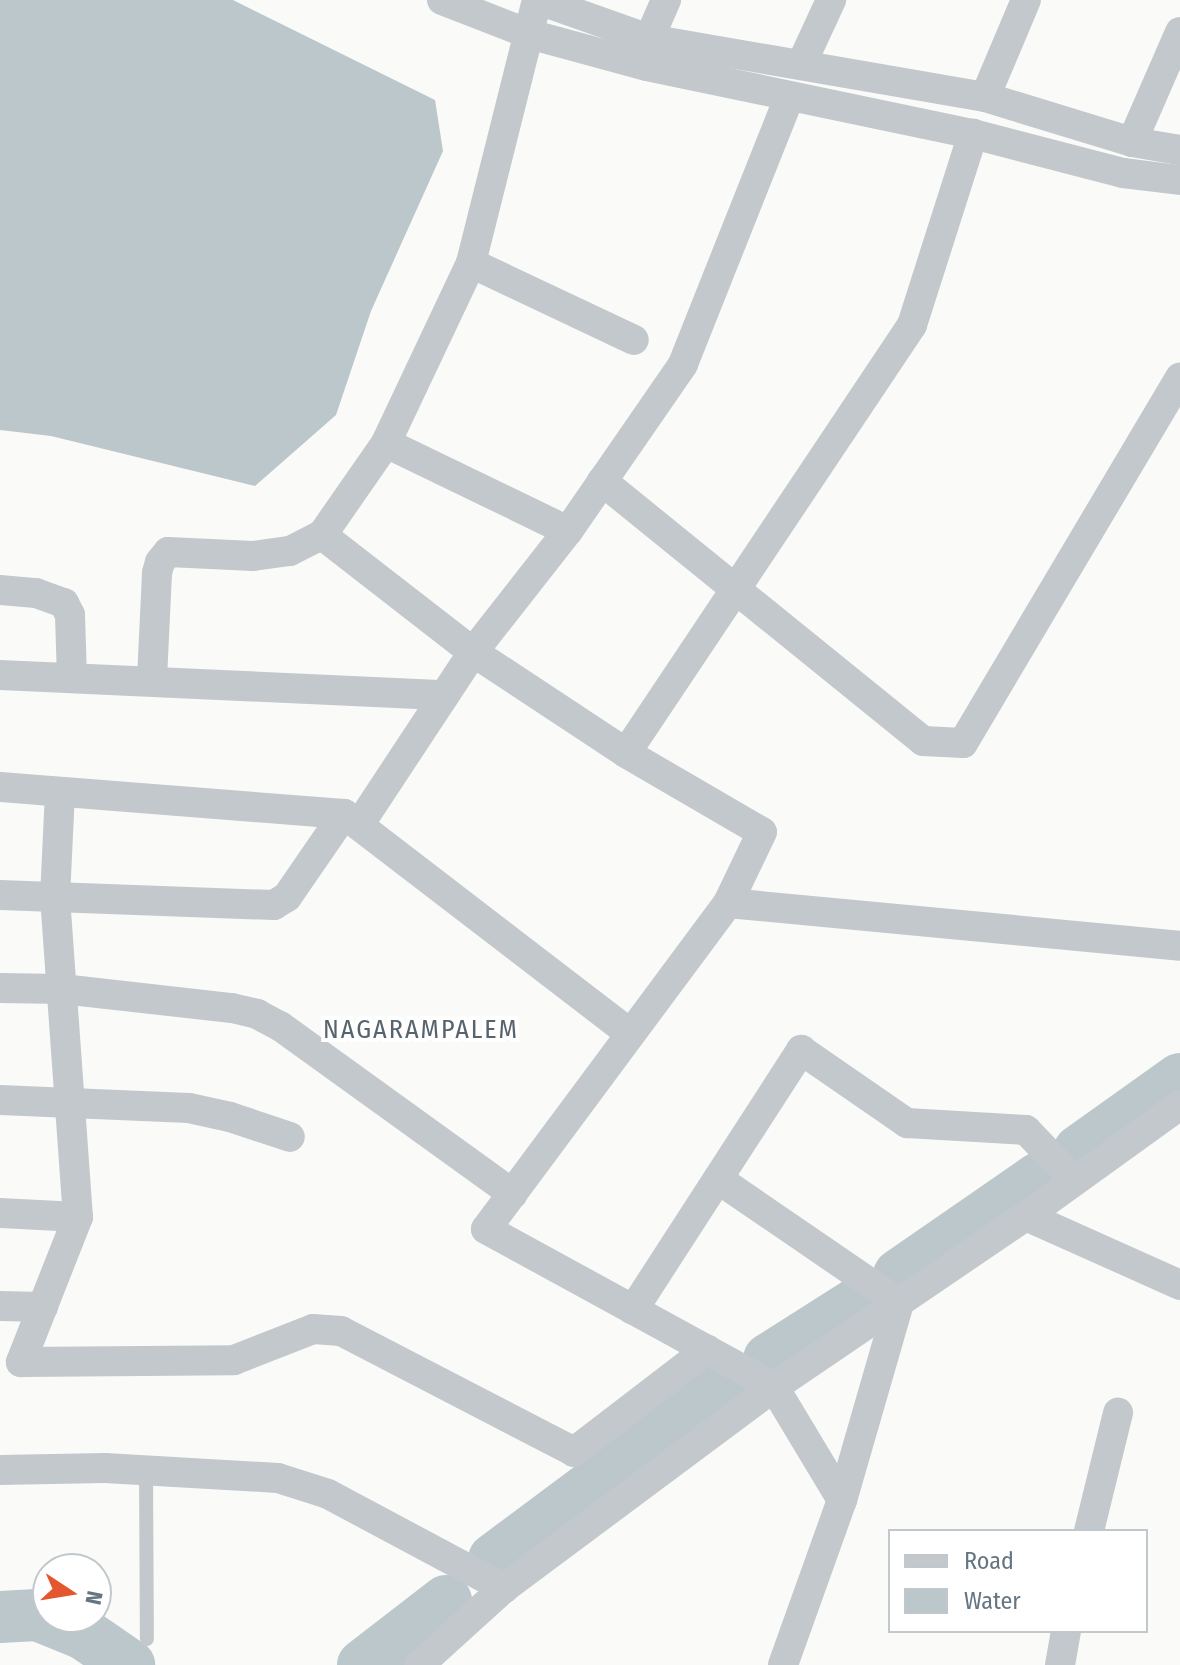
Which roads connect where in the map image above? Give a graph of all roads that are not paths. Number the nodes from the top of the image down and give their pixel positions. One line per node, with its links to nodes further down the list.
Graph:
1 (442, 0): 7 (street)
2 (538, 0): 7 (street); 8 (street)
3 (666, 0): 8 (street)
4 (831, 0): 9 (street)
5 (1026, 0): 11 (street)
6 (1180, 32): 13 (street)
7 (529, 34): 10 (street); 16 (street)
8 (649, 39): 9 (street)
9 (801, 65): 11 (street)
10 (789, 97): 12 (street); 20 (street)
11 (985, 97): 13 (street)
12 (973, 134): 15 (street); 23 (street)
13 (1132, 142): 14 (street)
14 (1180, 150)
15 (1180, 180)
16 (471, 263): 17 (street); 19 (street)
17 (634, 340)
18 (1180, 377): 23 (street)
19 (386, 443): 21 (street); 22 (street)
20 (602, 481): 21 (street); 23 (street)
21 (568, 531): 25 (street)
22 (322, 535): 25 (street); 28 (street)
23 (736, 588): 30 (street)
24 (0, 590): 27 (street)
25 (473, 652): 29 (street); 30 (street)
26 (0, 675): 27 (street)
27 (72, 677): 28 (street)
28 (152, 679): 29 (street)
29 (445, 695): 33 (street)
30 (626, 753): 36 (street)
31 (0, 787): 32 (street)
32 (60, 792): 33 (street); 35 (street)
33 (351, 819): 35 (street); 40 (street)
34 (0, 895): 35 (street)
35 (55, 897): 39 (street)
36 (728, 903): 37 (street); 40 (street)
37 (1180, 946)
38 (0, 988): 39 (street)
39 (62, 989): 42 (street); 47 (street)
40 (629, 1033): 47 (street)
41 (0, 1100): 42 (street)
42 (71, 1105): 44 (street); 50 (street)
43 (1180, 1105): 46 (street)
44 (290, 1137)
45 (718, 1179): 46 (street); 52 (street); 55 (street)
46 (1074, 1180): 49 (street)
47 (513, 1194): 55 (street)
48 (0, 1213): 50 (street)
49 (1026, 1216): 51 (street); 52 (street)
50 (78, 1217): 54 (street)
51 (1180, 1285)
52 (899, 1303): 58 (street); 62 (street)
53 (0, 1306): 54 (street)
54 (43, 1307): 57 (street)
55 (633, 1310): 56 (street)
56 (707, 1350): 57 (street); 58 (street)
57 (11, 1369)
58 (774, 1387): 62 (street); 64 (street)
59 (1118, 1413): 63 (street)
60 (146, 1469): 61 (street); 64 (street); 66 (lane)
61 (0, 1470)
62 (842, 1500): 68 (street)
63 (1089, 1529)
64 (504, 1588): 67 (street)
65 (1066, 1633): 69 (street)
66 (147, 1639)
67 (419, 1665)
68 (783, 1665)
69 (1060, 1665)

